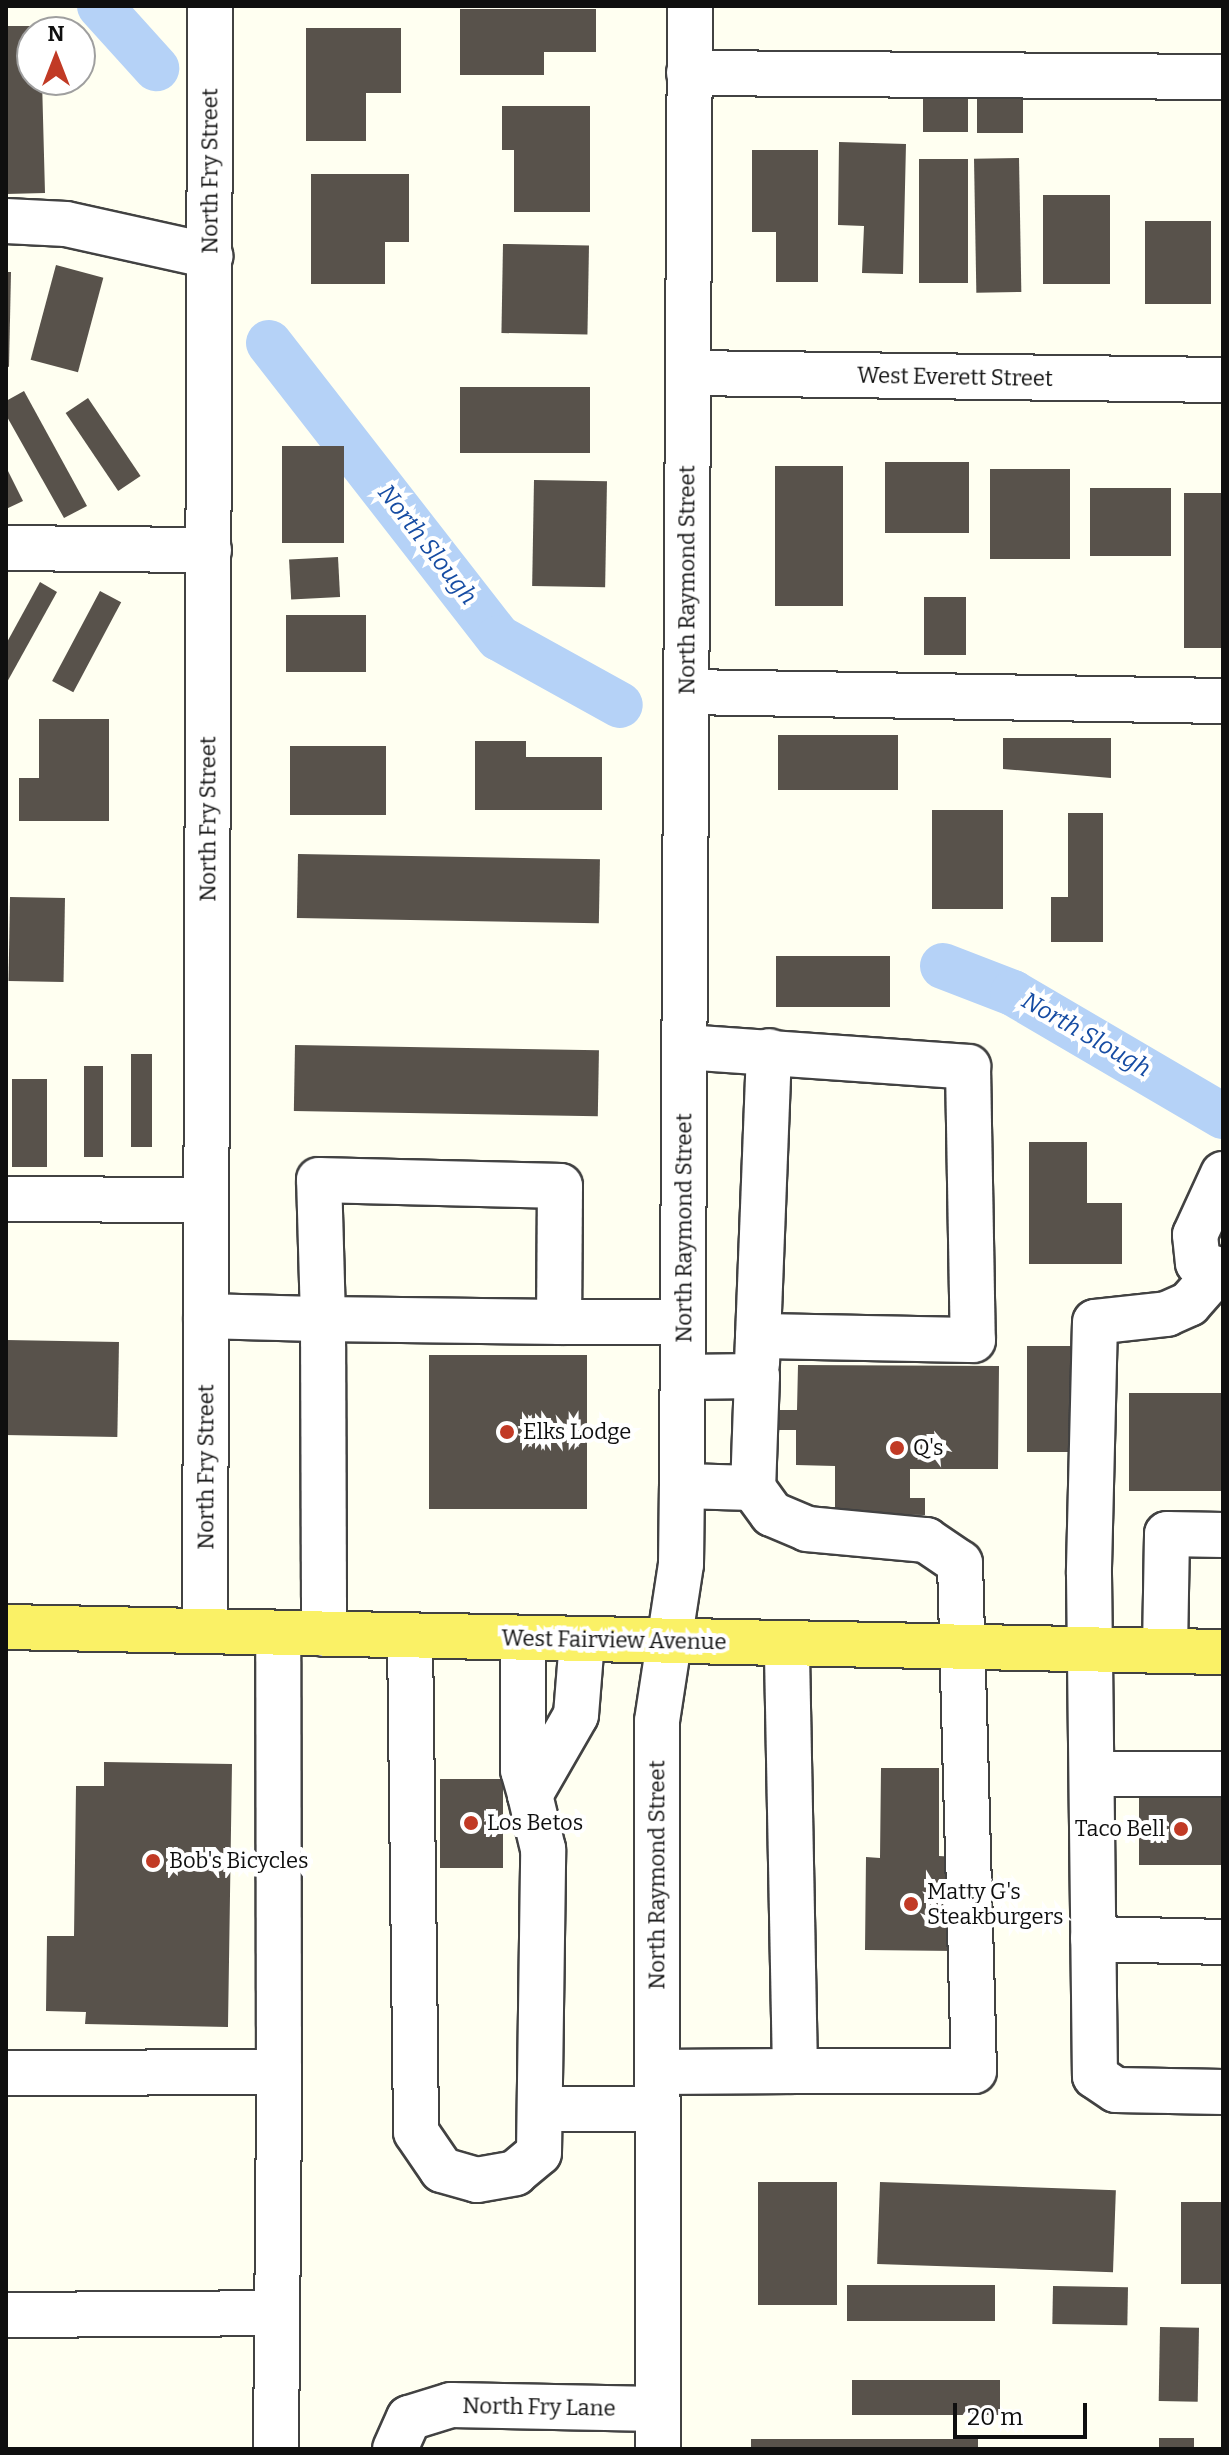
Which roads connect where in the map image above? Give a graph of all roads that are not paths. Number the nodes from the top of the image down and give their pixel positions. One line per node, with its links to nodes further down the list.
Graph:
1 (210, 6): 6 (street, North Fry Street)
2 (690, 6): 3 (street, North Raymond Street)
3 (689, 73): 4 (street); 7 (street, North Raymond Street)
4 (1223, 77)
5 (6, 221): 6 (street)
6 (210, 256): 10 (street, North Fry Street)
7 (688, 373): 8 (street, West Everett Street); 11 (street, North Raymond Street)
8 (1223, 380)
9 (6, 548): 10 (street)
10 (209, 550): 17 (street, North Fry Street)
11 (686, 692): 12 (street); 13 (street, North Raymond Street)
12 (1223, 701)
13 (685, 1047): 14 (street); 22 (street, North Raymond Street)
14 (769, 1051): 23 (street); 23 (street)
15 (1223, 1174): 18 (street)
16 (6, 1199): 17 (street)
17 (206, 1200): 19 (street, North Fry Street)
18 (1221, 1270): 38 (street)
19 (206, 1316): 20 (street); 29 (street, North Fry Street)
20 (323, 1319): 21 (street); 21 (street); 31 (street)
21 (559, 1322): 22 (street)
22 (683, 1322): 24 (street, North Raymond Street)
23 (758, 1356): 24 (street); 26 (street)
24 (683, 1377): 25 (street, North Raymond Street)
25 (682, 1486): 26 (street); 35 (street, North Raymond Street)
26 (753, 1488): 37 (street)
27 (1223, 1535): 39 (street)
28 (6, 1627): 29 (main road, West Fairview Avenue)
29 (205, 1631): 30 (main road, West Fairview Avenue)
30 (278, 1633): 31 (main road, West Fairview Avenue); 47 (street)
31 (324, 1634): 32 (main road, West Fairview Avenue)
32 (410, 1636): 33 (main road, West Fairview Avenue); 51 (street)
33 (523, 1638): 34 (main road, West Fairview Avenue); 43 (street)
34 (582, 1640): 35 (main road, West Fairview Avenue); 43 (street)
35 (670, 1641): 36 (main road, West Fairview Avenue); 49 (street, North Raymond Street)
36 (787, 1643): 37 (main road, West Fairview Avenue); 46 (street)
37 (961, 1647): 38 (main road, West Fairview Avenue); 46 (street)
38 (1091, 1650): 39 (main road, West Fairview Avenue); 41 (street)
39 (1165, 1650): 40 (main road, West Fairview Avenue)
40 (1223, 1652)
41 (1092, 1774): 42 (street); 44 (street)
42 (1223, 1774)
43 (530, 1795): 51 (street)
44 (1093, 1939): 45 (street); 50 (street)
45 (1223, 1942)
46 (795, 2071): 49 (street)
47 (279, 2072): 48 (street); 52 (street)
48 (6, 2073)
49 (658, 2091): 51 (street); 54 (street, North Raymond Street)
50 (1223, 2092)
51 (544, 2109)
52 (277, 2313): 53 (street); 55 (street)
53 (6, 2315)
54 (658, 2429): 56 (street, North Fry Lane)
55 (276, 2449)
56 (395, 2449)

